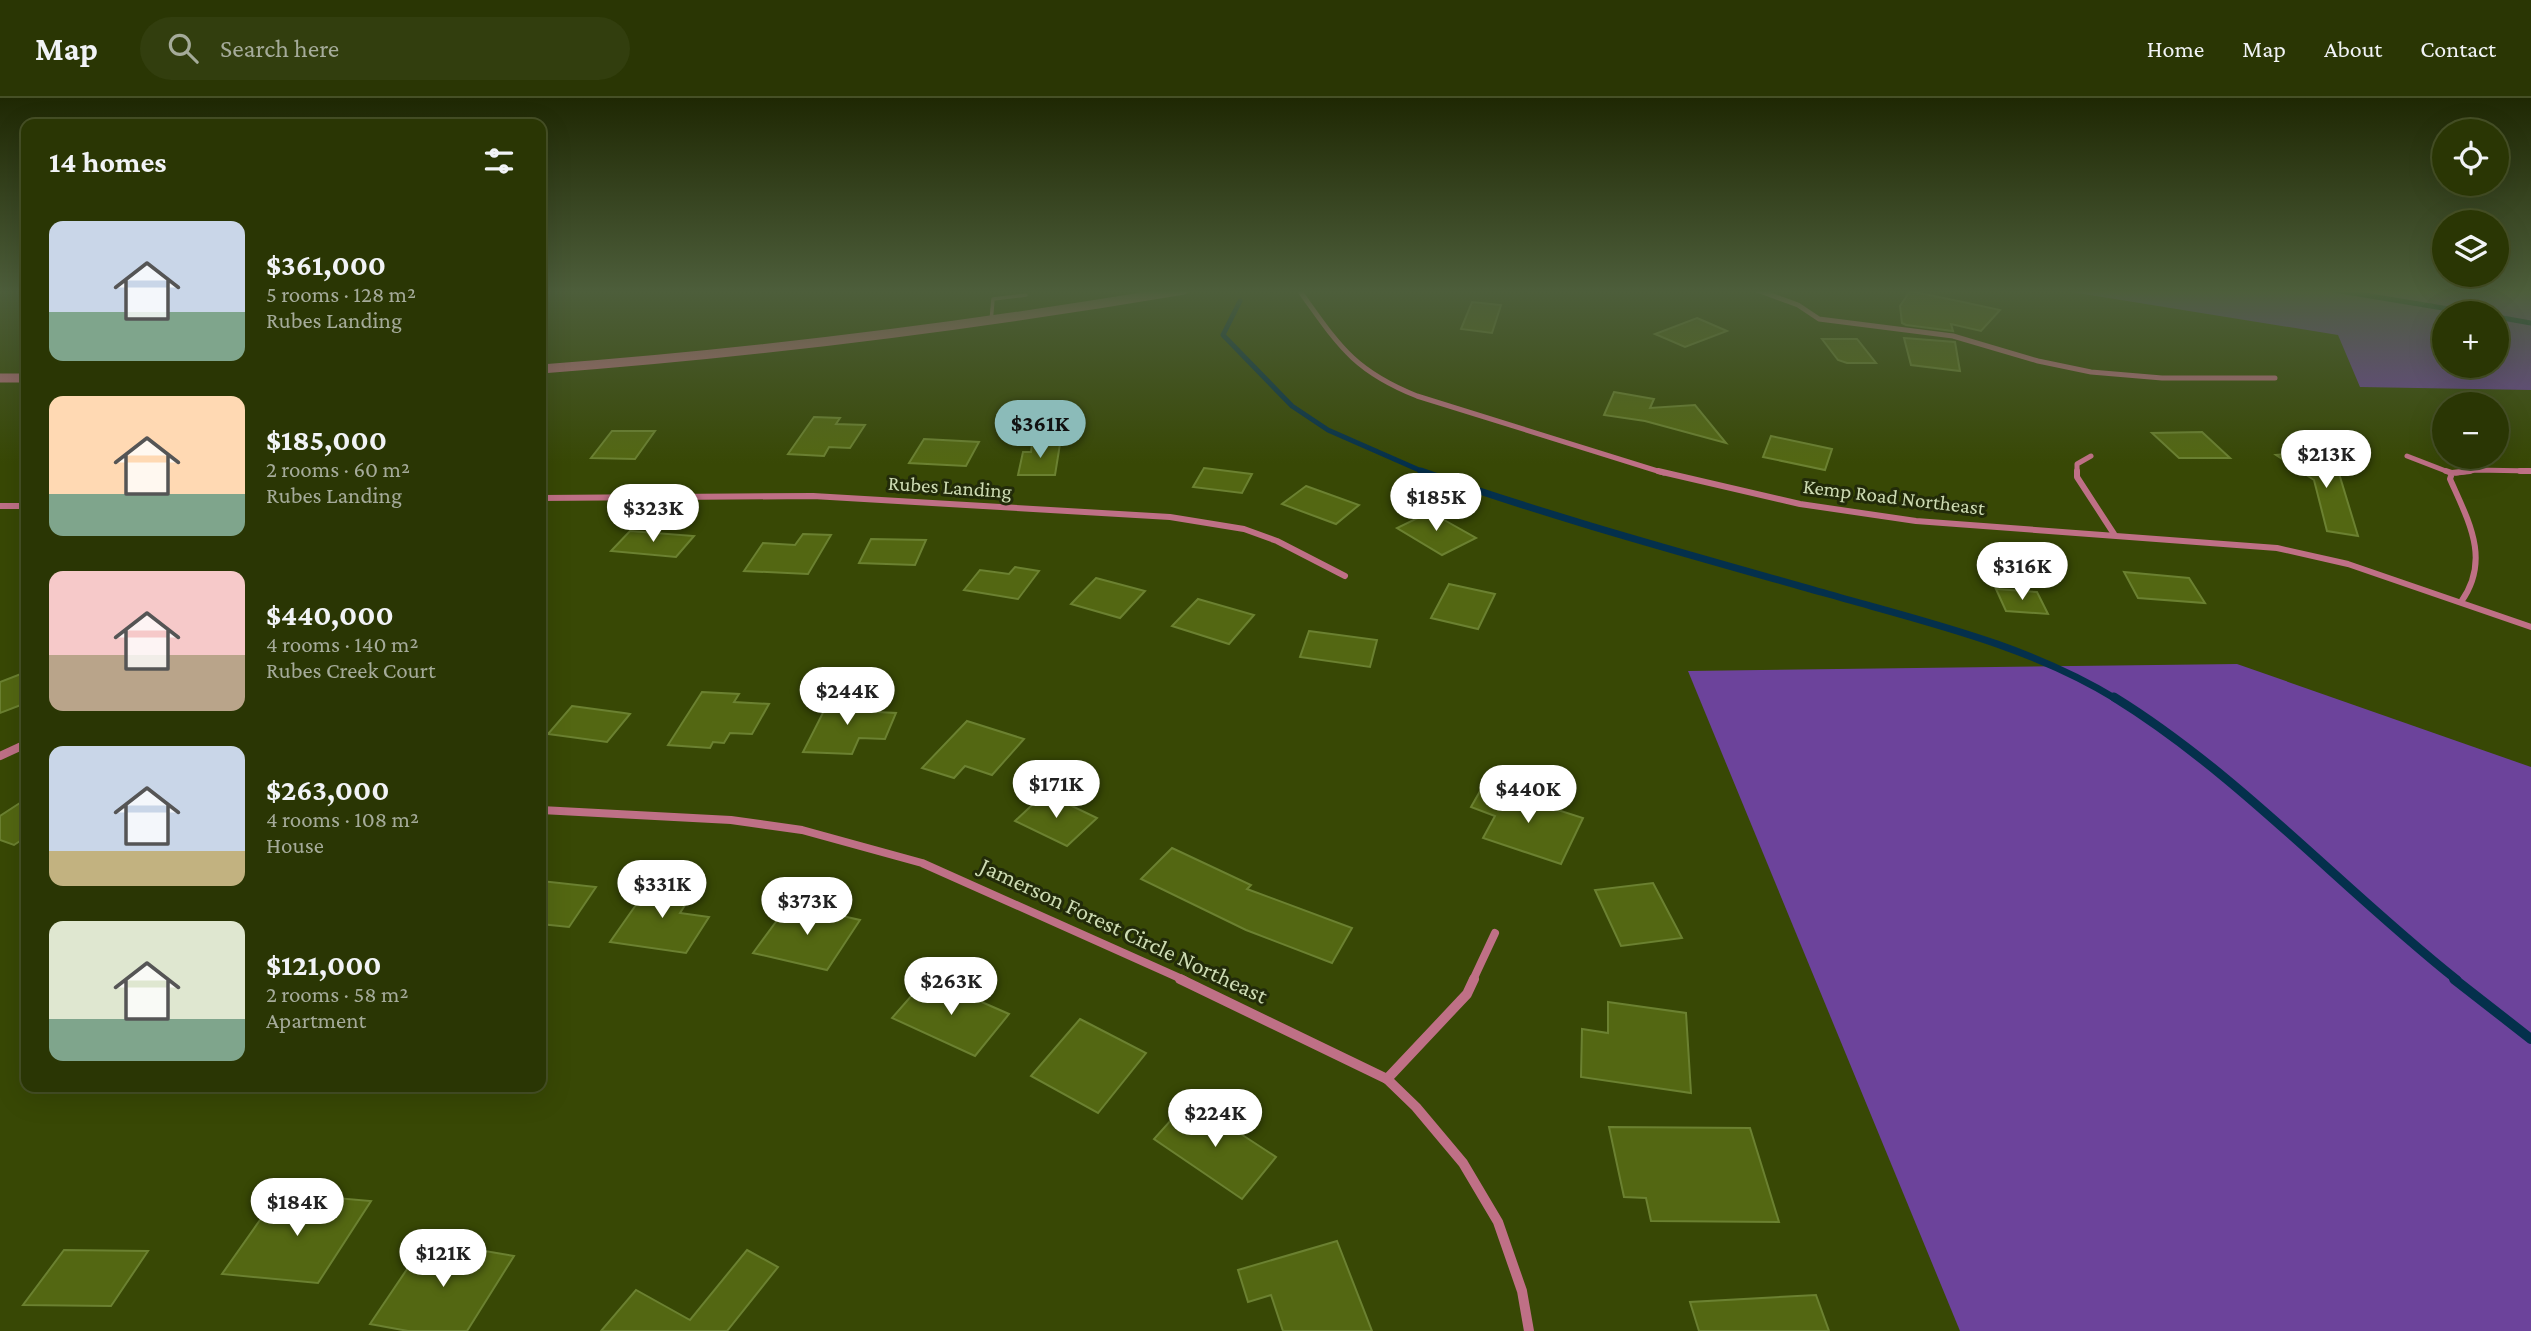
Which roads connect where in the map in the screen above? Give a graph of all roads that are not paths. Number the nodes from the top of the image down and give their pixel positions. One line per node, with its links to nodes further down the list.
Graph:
1 (797, 348): 4 (street)
2 (1342, 348): 15 (street, Kemp Road Northeast)
3 (1992, 348): 7 (street)
4 (546, 369)
5 (0, 378): 6 (street)
6 (21, 378)
7 (2275, 378)
8 (2091, 456): 15 (street)
9 (2407, 456): 11 (street)
10 (2531, 471): 11 (street)
11 (2452, 473): 17 (street)
12 (546, 498): 16 (street, Rubes Landing)
13 (0, 506): 14 (street)
14 (21, 506)
15 (2114, 534): 17 (street, Kemp Road Northeast)
16 (1345, 576)
17 (2462, 602): 18 (street, Kemp Road Northeast)
18 (2531, 626)
19 (21, 746): 20 (street)
20 (0, 756)
21 (546, 810): 23 (street, Jamerson Forest Circle Northeast)
22 (1495, 933): 23 (street)
23 (1387, 1079): 24 (street, Jamerson Forest Circle Northeast)
24 (1529, 1331)

